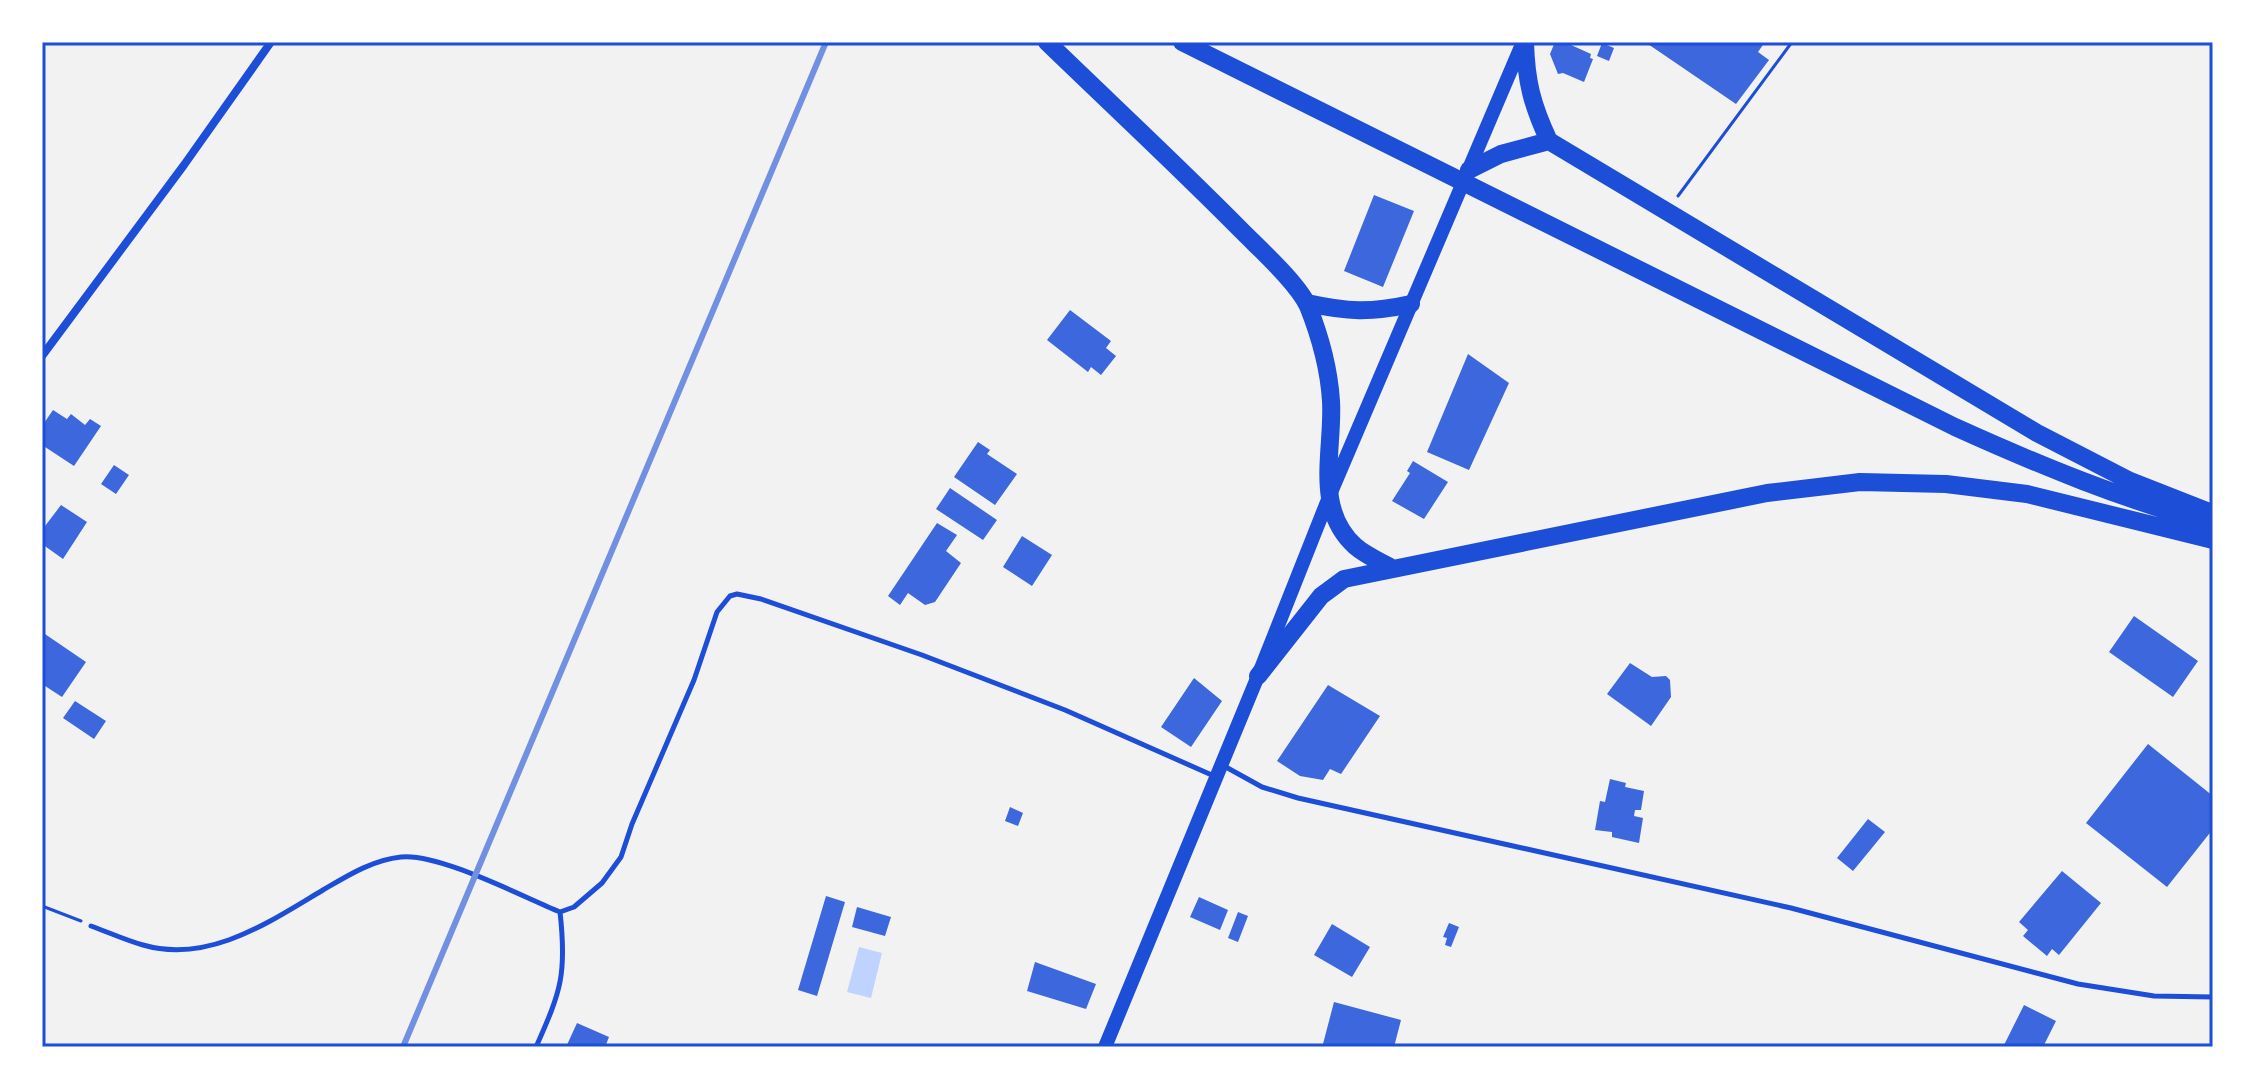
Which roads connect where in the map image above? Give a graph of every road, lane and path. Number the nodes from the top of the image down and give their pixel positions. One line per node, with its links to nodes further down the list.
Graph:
1 (271, 42): 11 (street)
2 (1047, 42): 9 (highway)
3 (1182, 42): 14 (highway)
4 (1524, 42): 6 (highway); 7 (street)
5 (1792, 42): 8 (path)
6 (1549, 141): 7 (highway); 8 (highway)
7 (1469, 170): 10 (street)
8 (1667, 212): 13 (highway)
9 (1307, 303): 10 (highway); 12 (highway)
10 (1411, 304): 12 (street)
11 (42, 356)
12 (1329, 497): 16 (highway); 17 (street)
13 (2213, 514)
14 (2213, 524)
15 (2213, 540): 16 (highway)
16 (1392, 568): 17 (highway)
17 (1258, 676): 18 (street)
18 (1219, 771): 20 (lane); 22 (lane); 24 (street)
19 (42, 906): 21 (path)
20 (560, 912): 21 (lane); 23 (lane)
21 (91, 926)
22 (2213, 997)
23 (536, 1047)
24 (1105, 1047)

